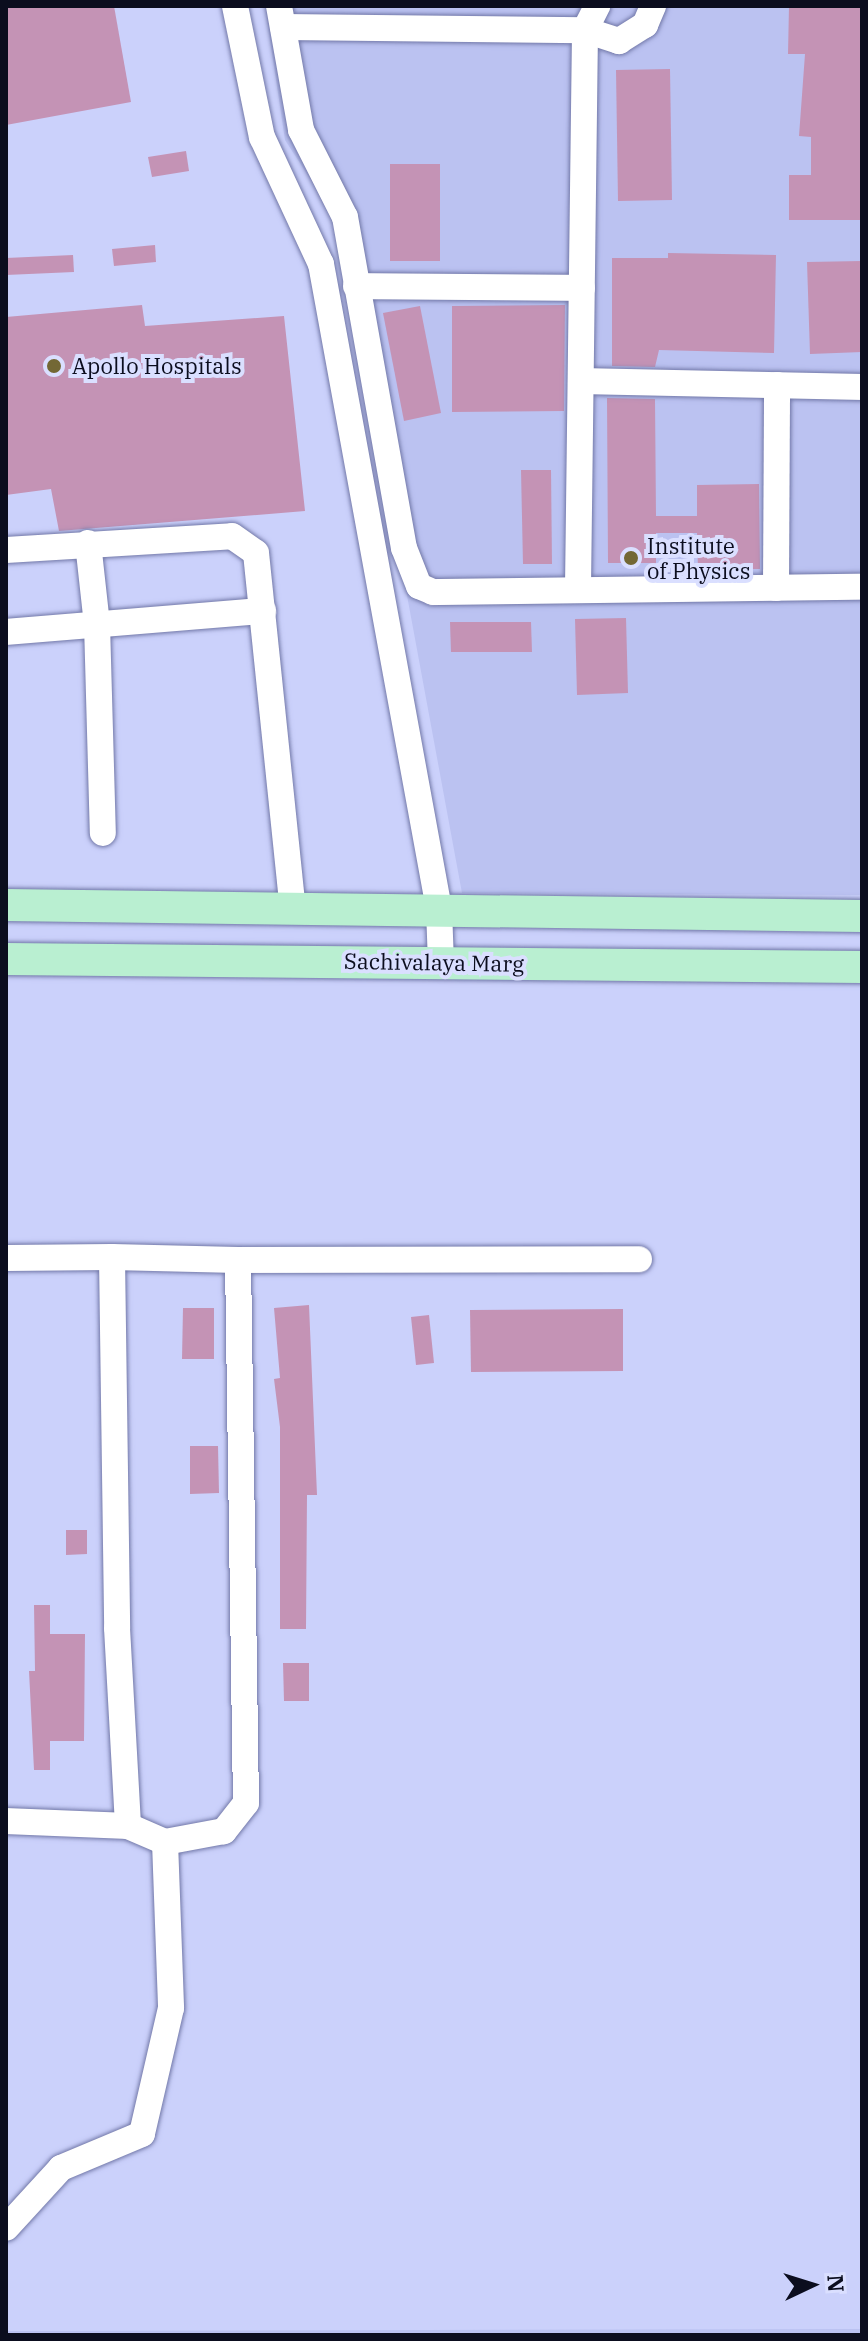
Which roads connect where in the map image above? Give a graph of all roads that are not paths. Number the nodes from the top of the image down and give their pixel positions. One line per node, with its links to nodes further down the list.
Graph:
1 (235, 6): 21 (street)
2 (597, 6): 5 (street)
3 (653, 6): 5 (street)
4 (281, 16): 5 (street); 6 (street)
5 (585, 30): 7 (street)
6 (356, 286): 7 (street); 14 (street)
7 (582, 288): 8 (street)
8 (581, 381): 9 (street); 14 (street)
9 (777, 385): 10 (street); 15 (street)
10 (862, 387)
11 (88, 543): 12 (street); 16 (street); 17 (street)
12 (6, 550)
13 (862, 587): 15 (street)
14 (578, 588): 15 (street)
15 (776, 588)
16 (263, 611): 17 (street); 22 (street)
17 (97, 624): 18 (street); 19 (street)
18 (6, 632)
19 (103, 833)
20 (6, 905): 22 (main road)
21 (439, 909): 22 (main road); 23 (main road); 25 (street)
22 (293, 910)
23 (862, 916)
24 (6, 959): 25 (main road, Sachivalaya Marg)
25 (441, 963): 26 (main road, Sachivalaya Marg)
26 (862, 967)
27 (112, 1257): 28 (street); 30 (street); 32 (street)
28 (6, 1258)
29 (639, 1259): 30 (street)
30 (238, 1260): 33 (street)
31 (6, 1821): 32 (street)
32 (128, 1826): 33 (street)
33 (165, 1842): 34 (street)
34 (6, 2228)

